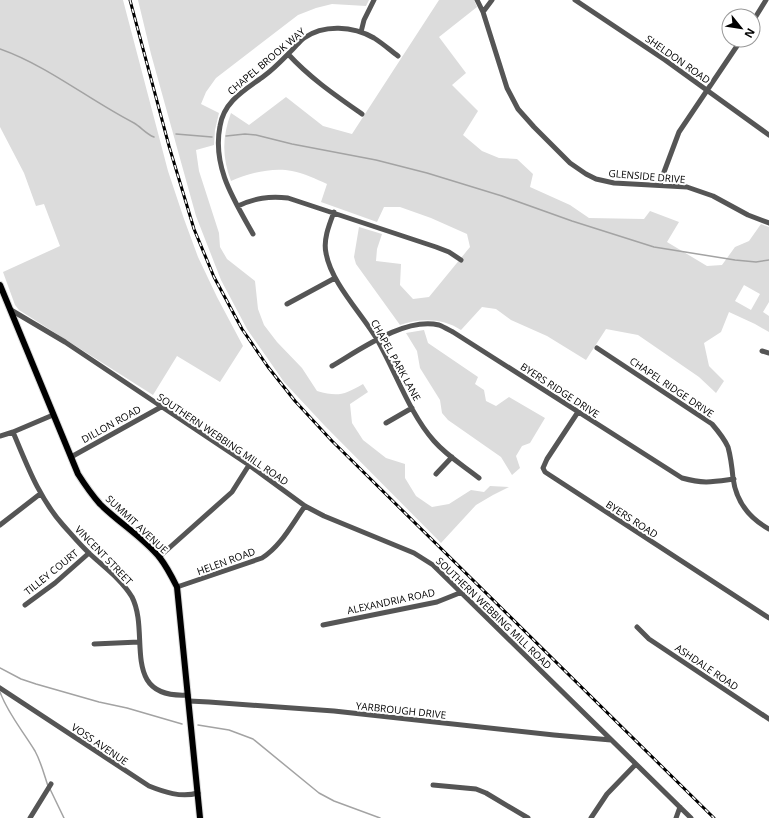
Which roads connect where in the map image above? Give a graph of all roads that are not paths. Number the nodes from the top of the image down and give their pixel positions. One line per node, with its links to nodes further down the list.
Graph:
1 (374, 0): 6 (street)
2 (477, 0): 5 (street, GLENSIDE DRIVE)
3 (492, 0): 5 (street)
4 (575, 0): 10 (street, SHELDON ROAD)
5 (483, 12): 13 (street, GLENSIDE DRIVE)
6 (360, 32): 8 (street, CHAPEL BROOK WAY); 9 (street, CHAPEL BROOK WAY)
7 (736, 48): 10 (street)
8 (288, 54): 11 (street); 14 (street, CHAPEL BROOK WAY)
9 (398, 56)
10 (708, 90): 12 (street, SHELDON ROAD); 13 (street)
11 (362, 114)
12 (769, 135)
13 (660, 185): 16 (street, GLENSIDE DRIVE)
14 (238, 206): 15 (street); 17 (street, CHAPEL BROOK WAY)
15 (334, 212): 18 (street); 19 (street, CHAPEL PARK LANE)
16 (769, 223)
17 (252, 234)
18 (461, 260)
19 (335, 278): 21 (street); 23 (street, CHAPEL PARK LANE)
20 (0, 285): 22 (main road, SUMMIT AVENUE)
21 (287, 304)
22 (11, 310): 28 (street, SOUTHERN WEBBING MILL ROAD); 31 (main road, SUMMIT AVENUE)
23 (377, 340): 27 (street, BYERS RIDGE DRIVE); 29 (street, CHAPEL PARK LANE); 30 (street, BYERS RIDGE DRIVE)
24 (597, 348): 40 (street, CHAPEL RIDGE DRIVE)
25 (762, 351): 26 (street)
26 (769, 353)
27 (332, 366)
28 (161, 407): 35 (street, DILLON ROAD); 37 (street, SOUTHERN WEBBING MILL ROAD)
29 (412, 408): 32 (street); 36 (street, CHAPEL PARK LANE)
30 (578, 412): 40 (street, BYERS RIDGE DRIVE); 50 (street, BYERS ROAD)
31 (53, 415): 33 (street); 35 (main road, SUMMIT AVENUE)
32 (386, 423)
33 (14, 432): 34 (street); 41 (street, VINCENT STREET)
34 (0, 436)
35 (70, 457): 46 (main road, SUMMIT AVENUE)
36 (452, 457): 38 (street); 39 (street, CHAPEL PARK LANE)
37 (249, 465): 42 (street, SOUTHERN WEBBING MILL ROAD); 46 (street)
38 (436, 474)
39 (479, 478)
40 (734, 479): 44 (street, CHAPEL RIDGE DRIVE)
41 (40, 494): 43 (street); 45 (street, VINCENT STREET)
42 (305, 506): 47 (street, HELEN ROAD); 48 (street, SOUTHERN WEBBING MILL ROAD)
43 (0, 525)
44 (769, 530)
45 (89, 553): 49 (street, TILLEY COURT); 53 (street, VINCENT STREET)
46 (159, 557): 47 (main road, SUMMIT AVENUE)
47 (177, 587): 56 (main road, SUMMIT AVENUE)
48 (462, 592): 51 (street, ALEXANDRIA ROAD); 59 (street, SOUTHERN WEBBING MILL ROAD)
49 (24, 605)
50 (769, 618)
51 (323, 624)
52 (638, 627): 58 (street, ASHDALE ROAD)
53 (139, 642): 54 (street); 56 (street, VINCENT STREET)
54 (94, 644)
55 (0, 688): 63 (street, VOSS AVENUE)
56 (188, 695): 57 (main road, SUMMIT AVENUE)
57 (189, 702): 59 (street, YARBROUGH DRIVE); 63 (main road, SUMMIT AVENUE)
58 (769, 719)
59 (611, 740): 60 (street, SOUTHERN WEBBING MILL ROAD)
60 (636, 764): 64 (street, SOUTHERN WEBBING MILL ROAD); 68 (street)
61 (52, 784): 65 (street)
62 (433, 785): 67 (street)
63 (198, 794): 66 (main road, SUMMIT AVENUE)
64 (680, 807): 69 (street); 70 (street, SOUTHERN WEBBING MILL ROAD)
65 (30, 818)
66 (200, 818)
67 (528, 818)
68 (591, 818)
69 (676, 818)
70 (691, 818)

